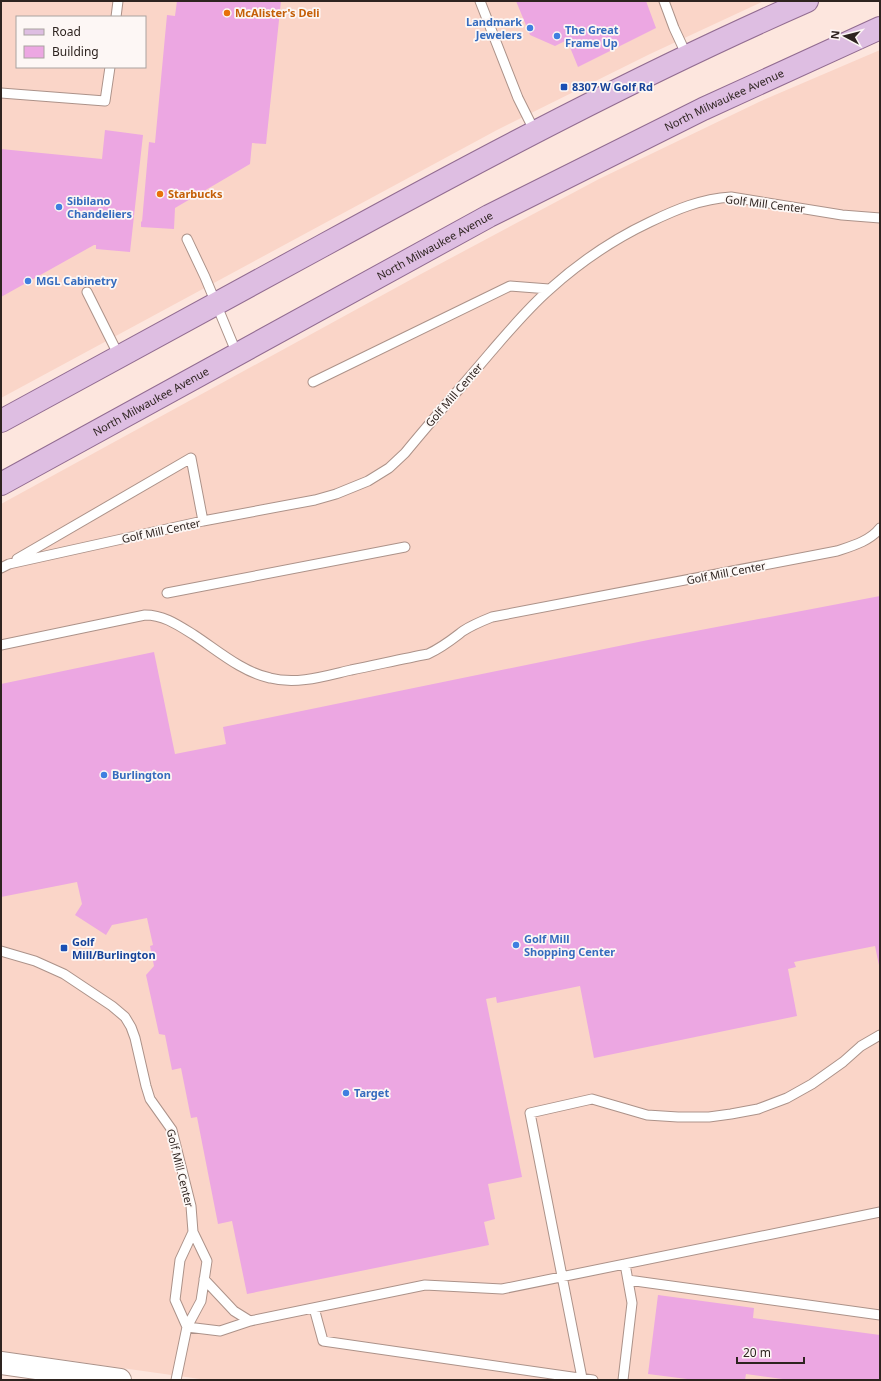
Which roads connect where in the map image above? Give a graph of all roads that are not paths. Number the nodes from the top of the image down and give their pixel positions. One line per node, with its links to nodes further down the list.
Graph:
1 (118, 1): 5 (lane)
2 (480, 1): 10 (lane)
3 (664, 1): 7 (lane)
4 (807, 1): 7 (main road)
5 (116, 16)
6 (880, 28): 16 (main road, North Milwaukee Avenue)
7 (687, 56): 10 (main road)
8 (110, 68): 9 (lane)
9 (1, 93)
10 (534, 132): 15 (main road)
11 (880, 218): 13 (lane, Golf Mill Center)
12 (186, 239): 15 (lane)
13 (549, 289): 18 (lane); 21 (lane, Golf Mill Center)
14 (87, 292): 17 (lane)
15 (215, 303): 16 (lane); 17 (main road)
16 (237, 354): 20 (main road, North Milwaukee Avenue)
17 (119, 356): 19 (main road)
18 (313, 382)
19 (1, 421)
20 (1, 484)
21 (204, 521): 24 (lane, Golf Mill Center); 24 (lane)
22 (880, 528): 26 (lane, Golf Mill Center)
23 (405, 547): 25 (lane)
24 (5, 566)
25 (167, 593)
26 (1, 645)
27 (1, 951): 30 (lane, Golf Mill Center)
28 (880, 1035): 32 (lane)
29 (880, 1212): 31 (lane)
30 (193, 1232): 33 (lane, Golf Mill Center); 38 (lane)
31 (625, 1264): 32 (lane); 34 (lane)
32 (563, 1276): 35 (lane); 40 (lane)
33 (204, 1279): 37 (lane); 38 (lane, Golf Mill Center)
34 (628, 1280): 36 (lane); 44 (lane)
35 (314, 1308): 37 (lane); 40 (lane)
36 (880, 1315)
37 (250, 1320): 38 (lane)
38 (187, 1327): 42 (lane, Golf Mill Center)
39 (1, 1363): 41 (main road)
40 (582, 1378): 43 (lane)
41 (120, 1380)
42 (176, 1380)
43 (593, 1380)
44 (623, 1380)

